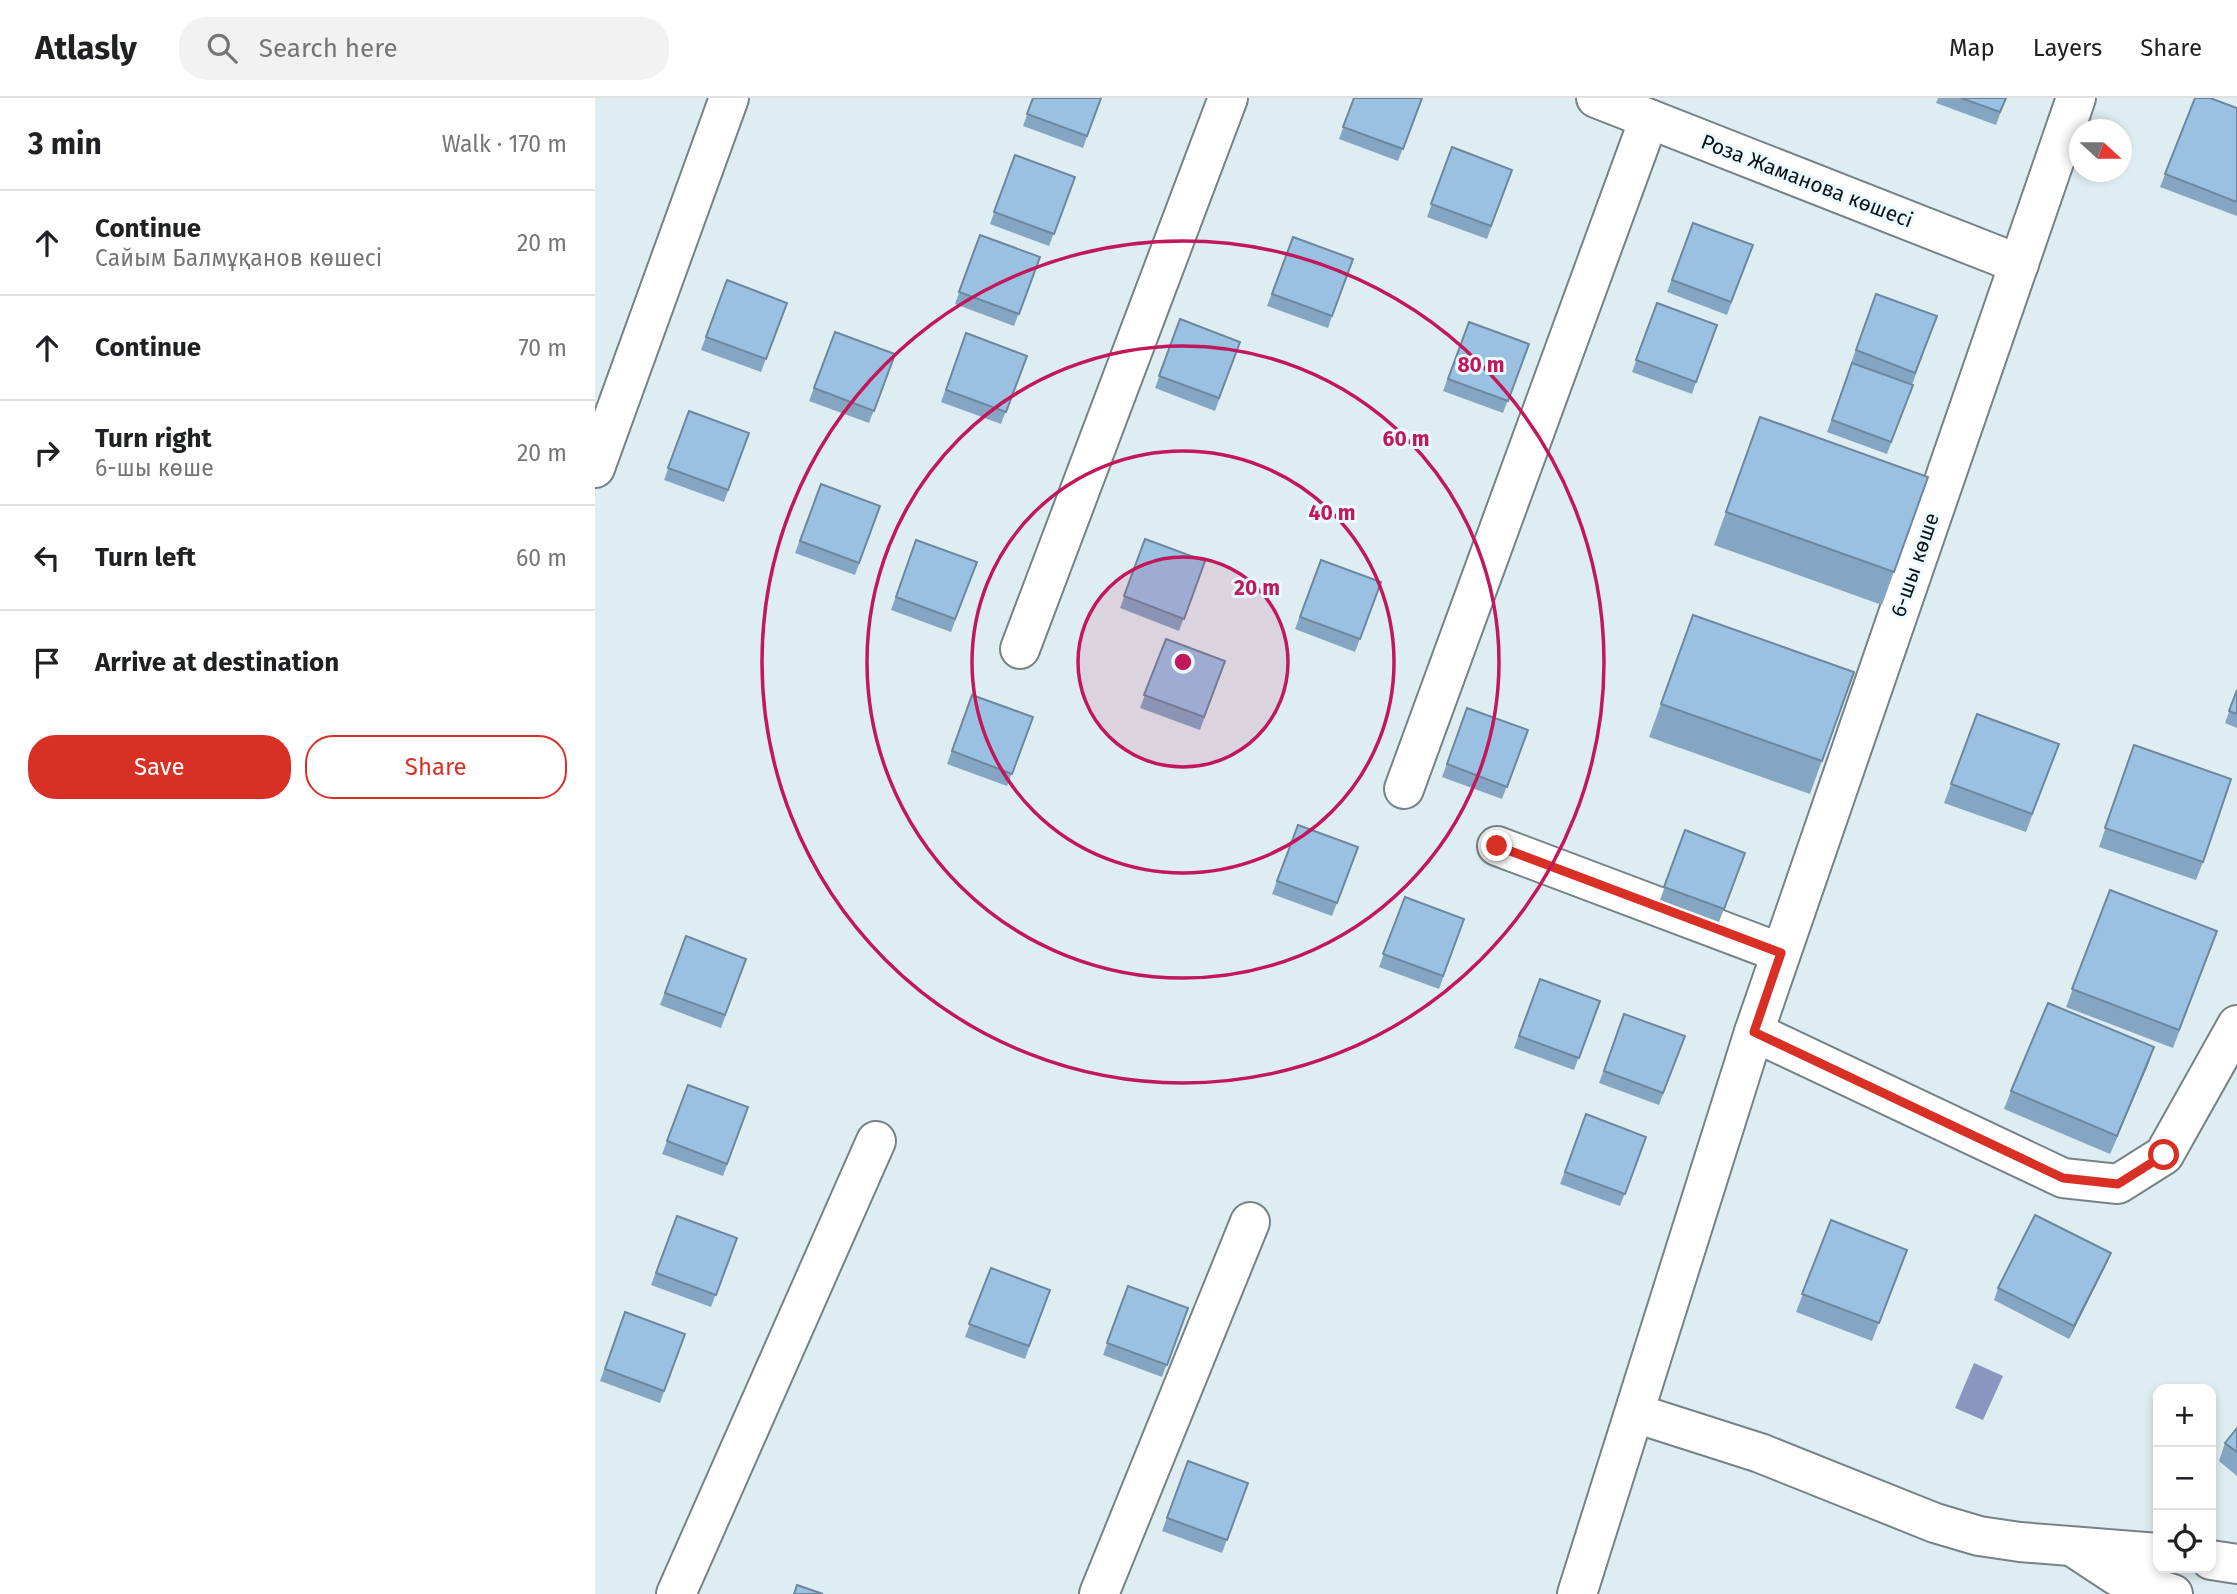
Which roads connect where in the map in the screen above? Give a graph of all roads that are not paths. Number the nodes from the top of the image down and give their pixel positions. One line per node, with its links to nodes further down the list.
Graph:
1 (729, 98): 6 (street)
2 (1228, 98): 7 (street)
3 (2076, 98): 5 (street, 6-шы көше)
4 (1625, 106): 5 (street, Роза Жаманова көшесі); 8 (street)
5 (2019, 264): 10 (street, 6-шы көше)
6 (595, 468)
7 (1020, 649)
8 (1404, 789)
9 (1497, 846): 10 (street)
10 (1781, 953): 12 (street, 6-шы көше)
11 (2237, 1025): 12 (street)
12 (1754, 1032): 15 (street, 6-шы көше)
13 (876, 1141): 20 (street)
14 (1250, 1222): 21 (street)
15 (1635, 1413): 16 (street); 22 (street, 6-шы көше)
16 (2071, 1546): 17 (street); 23 (street)
17 (2153, 1553)
18 (2216, 1561): 19 (street)
19 (2237, 1564)
20 (676, 1594)
21 (1099, 1594)
22 (1577, 1594)
23 (2173, 1594)

